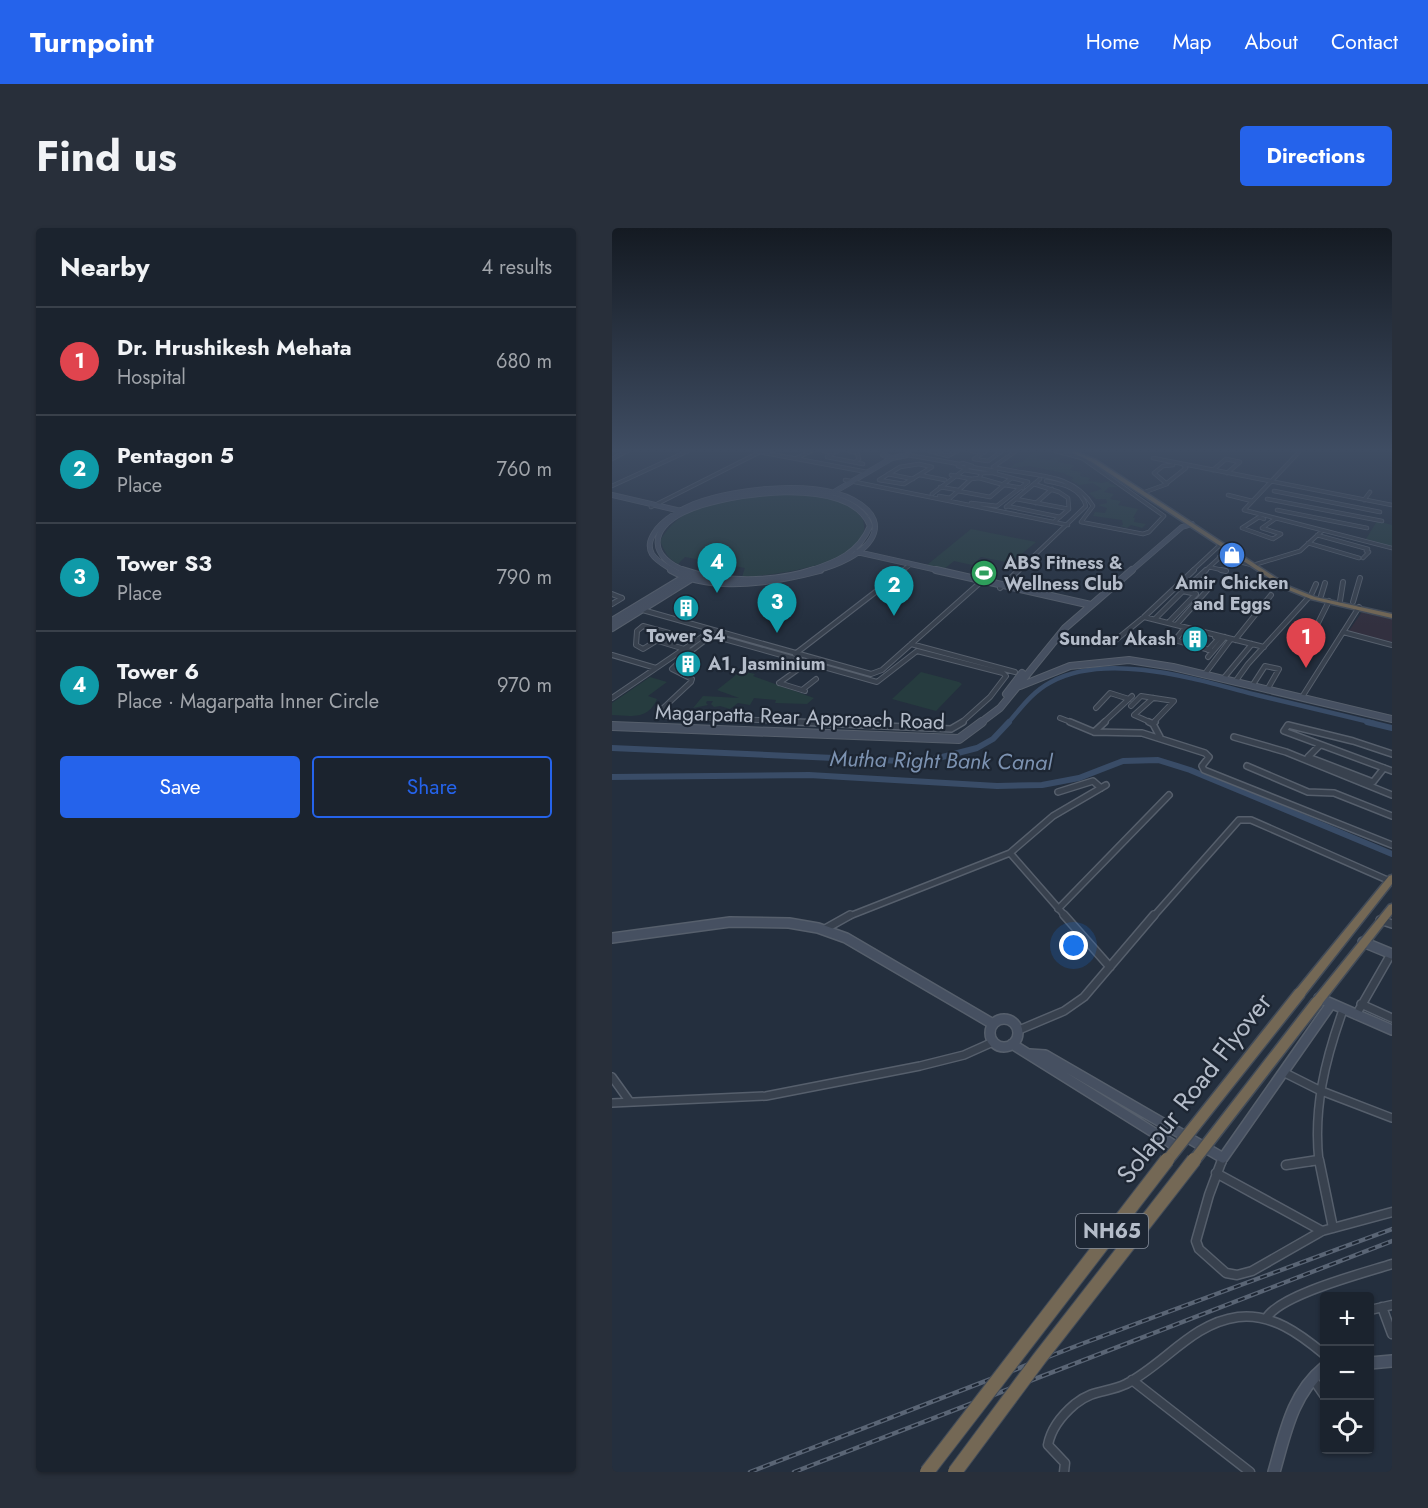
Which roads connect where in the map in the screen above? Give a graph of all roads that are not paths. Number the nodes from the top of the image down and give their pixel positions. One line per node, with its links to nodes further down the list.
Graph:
1 (667, 509): 18 (street)
2 (688, 509): 18 (street)
3 (864, 509): 42 (street)
4 (985, 509): 19 (street)
5 (1003, 509): 19 (street)
6 (1022, 509): 24 (street)
7 (1068, 509): 24 (street)
8 (1083, 509): 20 (street)
9 (1091, 509): 22 (street)
10 (1157, 509): 22 (street)
11 (1168, 509): 28 (highway)
12 (1169, 509): 28 (highway)
13 (1245, 509): 25 (street)
14 (1306, 509): 23 (street)
15 (1318, 509): 26 (street)
16 (1365, 509): 21 (street)
17 (1276, 510): 23 (street)
18 (681, 512): 48 (street)
19 (1000, 512): 27 (street)
20 (1081, 512): 22 (street); 31 (street)
21 (1380, 512)
22 (1088, 513)
23 (1302, 515): 30 (street); 32 (street)
24 (1060, 517): 27 (street)
25 (1273, 520): 29 (street); 30 (street); 33 (street)
26 (1382, 521)
27 (1054, 522): 31 (street)
28 (1188, 523): 39 (highway); 44 (highway); 66 (street, Magarpatta Rear Approach Road)
29 (1249, 524): 33 (street); 33 (street)
30 (1295, 524): 35 (street)
31 (1068, 525): 58 (street)
32 (1358, 526): 34 (street); 36 (street)
33 (1262, 528)
34 (1367, 528)
35 (1322, 531): 37 (street); 40 (street)
36 (1354, 532)
37 (1317, 536): 38 (street); 38 (street)
38 (1308, 543): 44 (street)
39 (1221, 544): 41 (highway); 50 (street)
40 (1392, 548)
41 (1228, 549): 43 (street); 44 (highway)
42 (854, 553): 45 (street); 48 (street)
43 (1219, 557): 44 (street); 46 (street)
44 (1255, 564): 51 (highway); 64 (highway)
45 (910, 565): 52 (street); 90 (street)
46 (1209, 567): 47 (street); 53 (street)
47 (1226, 571)
48 (692, 575): 68 (street); 69 (street)
49 (1360, 578): 67 (street)
50 (1183, 579): 53 (street); 71 (street)
51 (1276, 580): 55 (street); 61 (highway)
52 (982, 582): 58 (street); 82 (street)
53 (1193, 582): 75 (street)
54 (1342, 582): 64 (street)
55 (1249, 583)
56 (1325, 583): 62 (street)
57 (1316, 584): 61 (street)
58 (1002, 586): 66 (street)
59 (612, 594): 65 (street)
60 (1271, 595): 80 (street)
61 (1311, 595): 63 (highway); 86 (street)
62 (1321, 596)
63 (1329, 601): 64 (highway); 76 (street)
64 (1340, 602): 67 (highway)
65 (612, 604)
66 (1087, 606): 104 (street, Magarpatta Rear Approach Road); 105 (street, Magarpatta Rear Approach Road)
67 (1360, 606): 70 (highway); 79 (street)
68 (634, 608): 69 (street); 74 (street)
69 (641, 610): 77 (street); 78 (street)
70 (1392, 614)
71 (1144, 617): 72 (street); 83 (street)
72 (1157, 618): 73 (street); 73 (street)
73 (1171, 620): 75 (street)
74 (612, 621)
75 (1177, 624): 80 (street)
76 (1316, 627)
77 (612, 628)
78 (712, 630): 87 (street); 90 (street)
79 (1343, 632): 85 (street); 111 (street)
80 (1230, 639): 84 (street); 88 (street); 99 (street)
81 (658, 641): 81 (street); 87 (street)
82 (911, 644): 93 (street); 94 (street)
83 (1111, 644)
84 (1252, 644): 86 (street); 101 (street)
85 (1392, 645)
86 (1264, 647): 102 (street)
87 (684, 649): 89 (street); 97 (street)
88 (1211, 650): 88 (street); 92 (street)
89 (691, 651): 94 (street); 95 (street)
90 (795, 654): 93 (street)
91 (612, 655): 97 (street)
92 (1208, 657)
93 (814, 659): 95 (street)
94 (961, 660): 95 (street); 98 (street)
95 (809, 663)
96 (804, 665): 100 (street)
97 (656, 668): 108 (street)
98 (1015, 672)
99 (1204, 675): 101 (street); 104 (street)
100 (816, 679)
101 (1223, 679): 102 (street)
102 (1235, 682): 103 (street)
103 (1252, 686): 106 (street); 106 (street)
104 (1018, 687): 105 (street); 116 (street, Magarpatta Rear Approach Road)
105 (1010, 688): 116 (street, Magarpatta Rear Approach Road)
106 (1267, 690): 111 (street)
107 (612, 692): 108 (street)
108 (618, 694): 109 (street)
109 (612, 698)
110 (1153, 698): 112 (street); 117 (street); 117 (street)
111 (1302, 698): 115 (street)
112 (1131, 706)
113 (1096, 708): 118 (street)
114 (1060, 718): 118 (street)
115 (1392, 719)
116 (612, 724)
117 (1153, 724): 119 (street)
118 (1094, 732): 119 (street)
119 (1160, 737): 129 (street)
120 (1234, 737): 127 (street)
121 (1319, 746): 122 (street); 124 (street); 124 (street)
122 (1392, 754)
123 (1247, 766): 128 (street)
124 (1389, 769)
125 (1058, 792): 130 (street)
126 (1169, 795): 133 (street)
127 (1392, 795)
128 (1392, 816)
129 (1392, 845)
130 (1010, 853): 133 (street); 136 (street)
131 (1391, 880): 140 (street); 159 (highway, Solapur Road Flyover / NH65, bridge)
132 (1392, 907): 134 (highway, NH65)
133 (1058, 909): 140 (street)
134 (1380, 920): 135 (street); 138 (highway, NH65)
135 (1392, 924)
136 (825, 929): 137 (street); 147 (street)
137 (612, 938)
138 (1363, 942): 139 (street); 141 (highway, NH65)
139 (1391, 954): 143 (street)
140 (1110, 968): 148 (street)
141 (1318, 1000): 142 (street); 181 (highway, Solapur Road Flyover / NH65, bridge)
142 (1331, 1004): 144 (street); 153 (street)
143 (1361, 1004): 145 (street); 146 (street)
144 (1343, 1010): 145 (street); 155 (street)
145 (1356, 1016): 149 (street)
146 (1392, 1018)
147 (993, 1024): 148 (street); 150 (street)
148 (1019, 1030): 151 (street)
149 (1392, 1030)
150 (993, 1042): 151 (street); 156 (street)
151 (1012, 1044): 152 (street)
152 (1030, 1054): 159 (street); 160 (street)
153 (1282, 1071): 155 (street); 160 (street)
154 (612, 1077): 156 (street)
155 (1319, 1090): 158 (street); 161 (street)
156 (630, 1102): 157 (street)
157 (612, 1103)
158 (1392, 1118)
159 (1177, 1147): 180 (highway, Solapur Road Flyover / NH65, bridge)
160 (1222, 1158): 163 (street)
161 (1318, 1160): 162 (street); 165 (street)
162 (1286, 1165)
163 (1216, 1173): 166 (street); 166 (street)
164 (1392, 1212): 165 (street)
165 (1333, 1228): 166 (street)
166 (1322, 1231)
167 (1392, 1264): 171 (street)
168 (1392, 1305): 169 (street)
169 (1382, 1307): 170 (street); 172 (street)
170 (1374, 1309)
171 (1266, 1319): 173 (street); 178 (street)
172 (1392, 1334)
173 (1320, 1351)
174 (1392, 1361): 175 (street)
175 (1374, 1363)
176 (1320, 1371): 177 (street)
177 (1312, 1378): 179 (street); 184 (street)
178 (1132, 1380): 182 (street); 183 (street)
179 (1320, 1389)
180 (927, 1472)
181 (956, 1472)
182 (1064, 1472)
183 (1250, 1472)
184 (1274, 1472)

